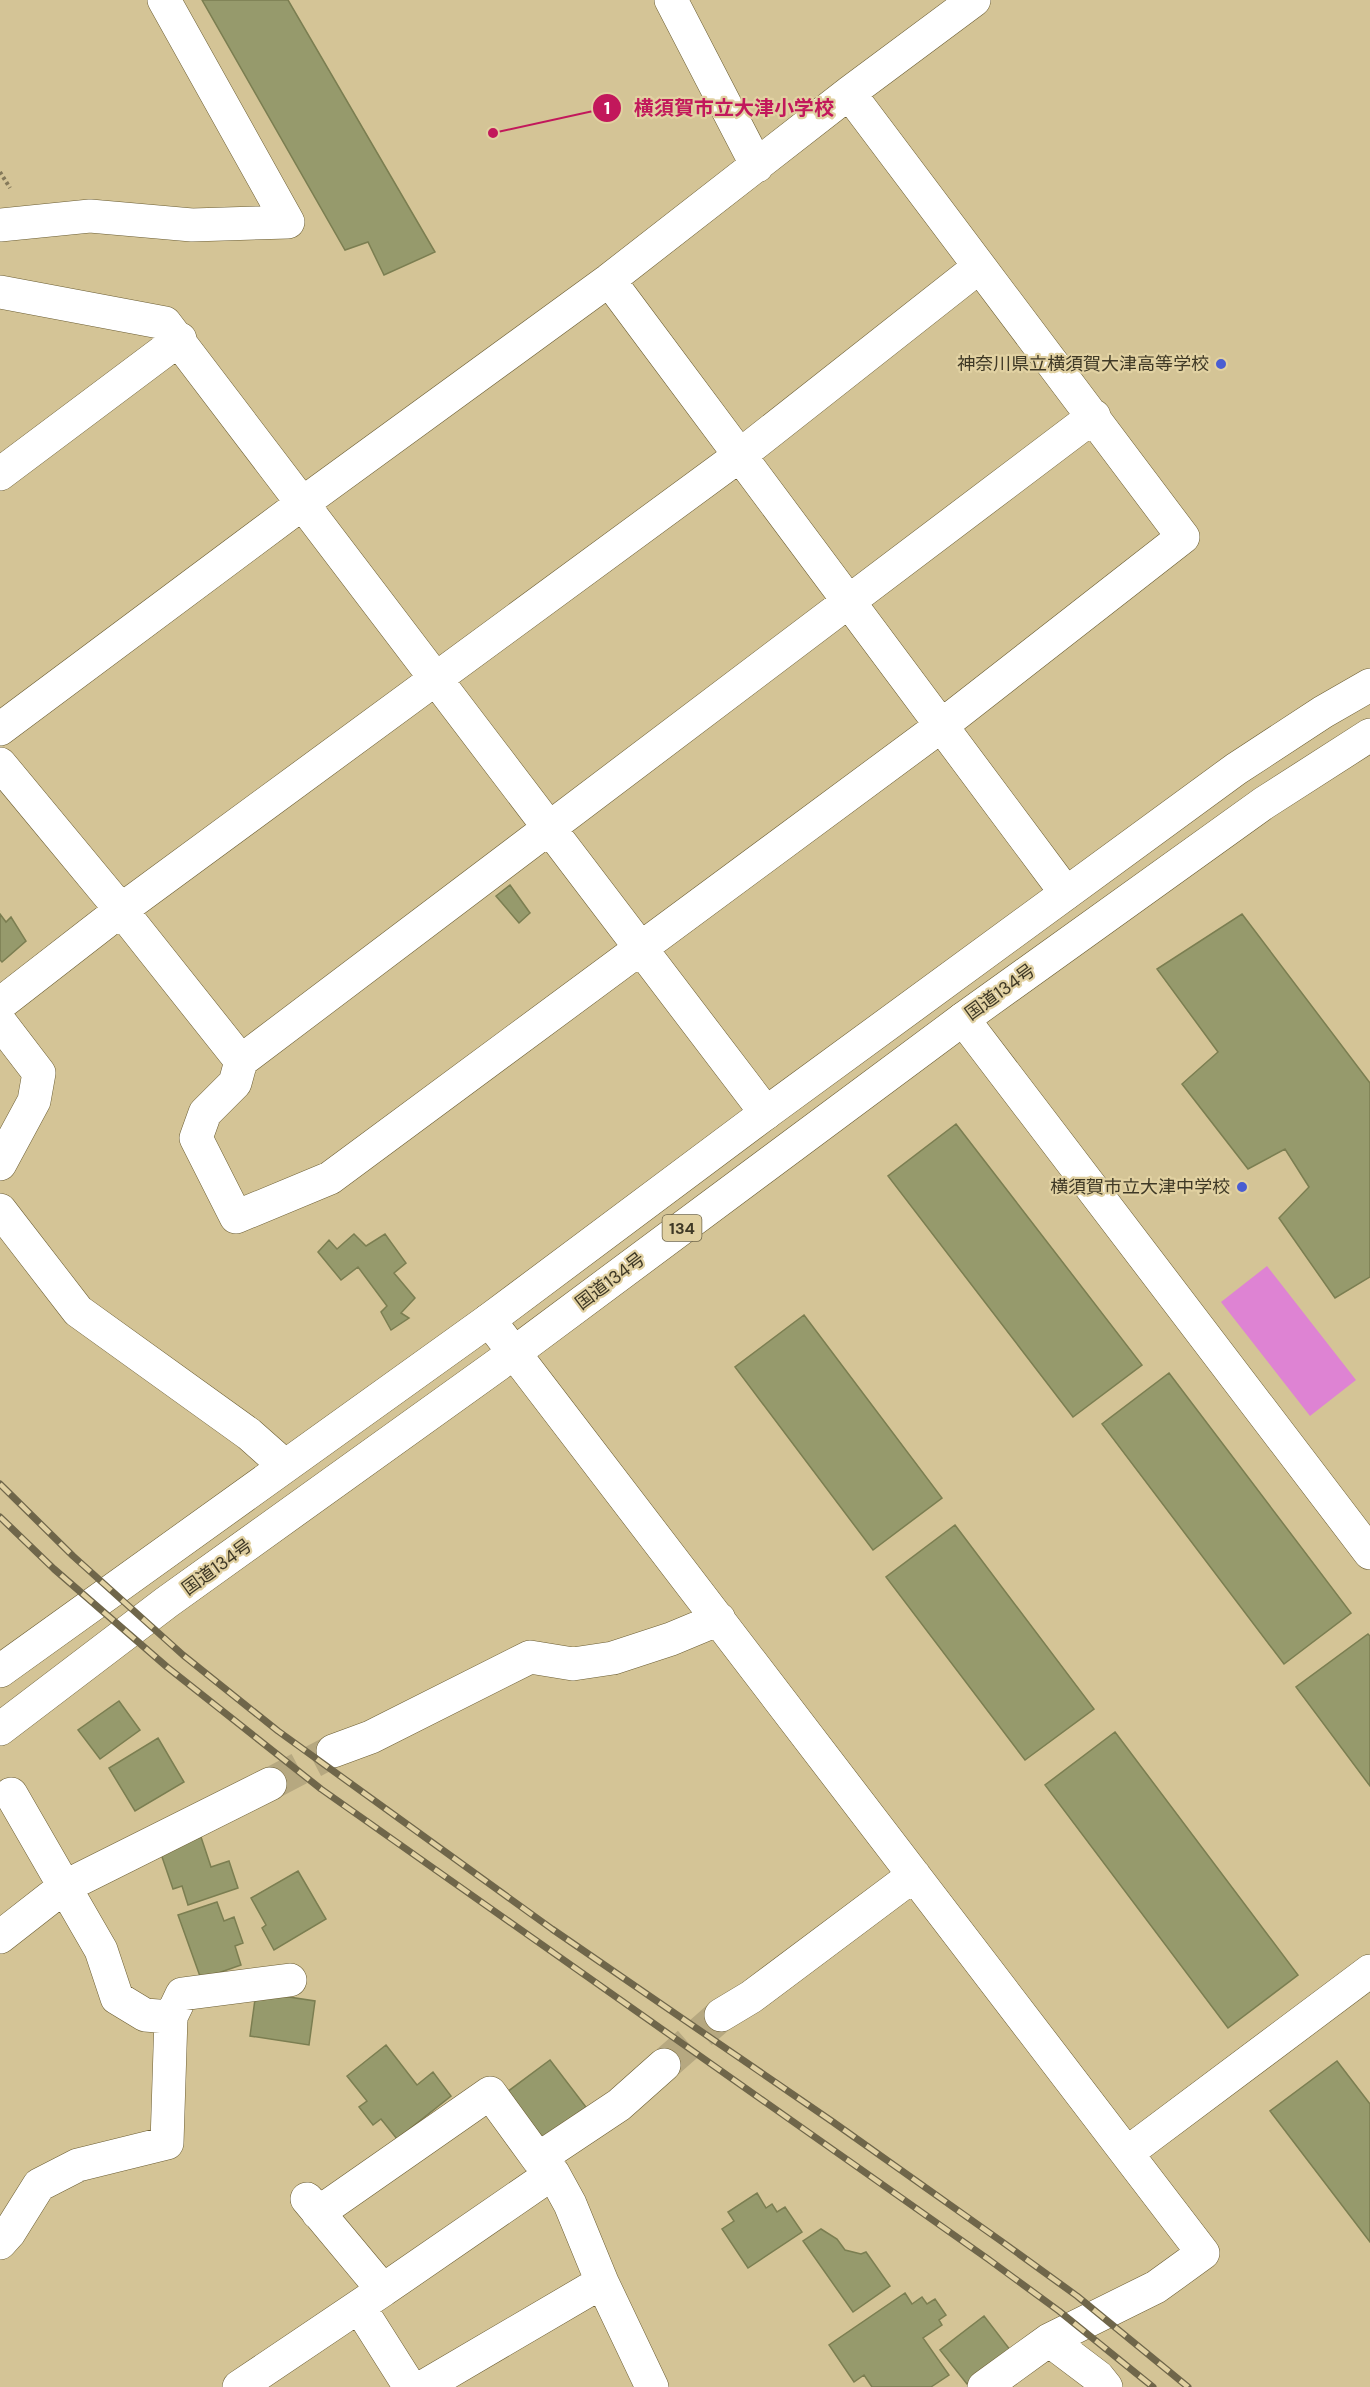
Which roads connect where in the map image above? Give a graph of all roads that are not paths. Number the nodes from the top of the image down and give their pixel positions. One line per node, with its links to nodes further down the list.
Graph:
1 (164, 0): 6 (main road)
2 (671, 0): 5 (main road)
3 (974, 0): 4 (main road)
4 (849, 93): 5 (main road); 7 (main road)
5 (757, 166): 8 (main road)
6 (0, 225)
7 (980, 267): 11 (main road); 12 (main road)
8 (609, 280): 12 (main road); 14 (main road)
9 (0, 292): 10 (main road)
10 (180, 339): 13 (main road); 14 (main road)
11 (1094, 416): 15 (main road); 18 (main road)
12 (739, 456): 15 (main road); 16 (main road)
13 (0, 474)
14 (303, 503): 16 (main road); 19 (main road)
15 (848, 602): 18 (main road); 22 (main road)
16 (436, 678): 22 (main road); 24 (main road)
17 (1370, 685): 23 (main road, 134)
18 (942, 726): 23 (main road); 25 (main road)
19 (0, 729)
20 (1370, 735): 27 (main road, 国道134号 / 134)
21 (0, 764): 24 (main road)
22 (550, 828): 25 (main road); 29 (main road)
23 (1066, 893): 30 (main road, 134)
24 (121, 909): 26 (main road); 29 (main road)
25 (641, 948): 29 (main road); 30 (main road)
26 (0, 1004)
27 (963, 1019): 34 (main road, 国道134号 / 134); 36 (main road)
28 (0, 1022): 31 (main road)
29 (242, 1061)
30 (766, 1113): 33 (main road, 134)
31 (0, 1164)
32 (0, 1210): 35 (main road)
33 (489, 1320): 34 (main road); 35 (main road, 134)
34 (514, 1353): 37 (main road); 39 (main road, 国道134号 / 134)
35 (284, 1465): 38 (main road, 134)
36 (1370, 1553)
37 (719, 1619): 40 (main road); 43 (main road)
38 (0, 1671)
39 (0, 1729)
40 (333, 1751)
41 (270, 1784): 44 (main road)
42 (11, 1794): 44 (main road)
43 (914, 1875): 48 (main road); 51 (main road)
44 (64, 1887): 45 (main road); 49 (main road)
45 (0, 1937)
46 (1370, 1971): 51 (main road)
47 (290, 1980): 49 (main road)
48 (721, 2015)
49 (171, 2017): 53 (main road)
50 (664, 2064): 52 (main road)
51 (1127, 2153): 56 (main road)
52 (545, 2166): 54 (main road); 55 (main road); 55 (main road)
53 (0, 2242)
54 (602, 2282): 59 (main road); 60 (main road)
55 (371, 2299): 57 (main road); 58 (main road)
56 (1049, 2340): 61 (main road); 62 (main road)
57 (239, 2387)
58 (410, 2387)
59 (423, 2387)
60 (652, 2387)
61 (984, 2387)
62 (1106, 2387)

